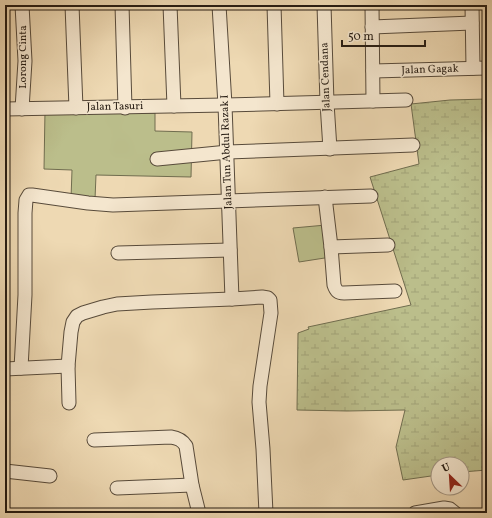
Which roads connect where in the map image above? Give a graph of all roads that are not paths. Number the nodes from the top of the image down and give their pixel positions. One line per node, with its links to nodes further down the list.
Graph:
1 (22, 5): 24 (street, Lorong Cinta)
2 (72, 5): 21 (street)
3 (122, 5): 22 (street)
4 (170, 5): 20 (street)
5 (219, 5): 19 (street, Jalan Tun Abdul Razak I)
6 (274, 5): 18 (street)
7 (324, 5): 17 (street, Jalan Cendana)
8 (372, 5): 11 (street)
9 (472, 5): 10 (street)
10 (472, 23): 11 (street); 12 (street)
11 (372, 27): 14 (street)
12 (473, 68): 13 (street, Jalan Gagak); 14 (street, Jalan Gagak)
13 (487, 68)
14 (373, 71): 16 (street)
15 (406, 100): 16 (street, Jalan Tasuri)
16 (373, 101): 17 (street, Jalan Tasuri)
17 (327, 103): 18 (street, Jalan Tasuri); 26 (street, Jalan Cendana)
18 (277, 104): 19 (street, Jalan Tasuri)
19 (226, 105): 20 (street, Jalan Tasuri); 27 (street, Jalan Tun Abdul Razak I)
20 (174, 106): 22 (street, Jalan Tasuri)
21 (76, 108): 22 (street, Jalan Tasuri); 24 (street, Jalan Tasuri)
22 (125, 108)
23 (5, 109): 24 (street, Jalan Tasuri)
24 (22, 109)
25 (413, 145): 26 (street)
26 (330, 149): 27 (street)
27 (228, 152): 28 (street); 31 (street, Jalan Tun Abdul Razak I)
28 (158, 159)
29 (371, 196): 30 (street)
30 (325, 197): 31 (street); 33 (street)
31 (228, 201): 34 (street, Jalan Tun Abdul Razak I); 39 (street)
32 (388, 245): 33 (street)
33 (331, 246): 36 (street)
34 (230, 250): 35 (street); 37 (street, Jalan Tun Abdul Razak I)
35 (118, 253)
36 (395, 291)
37 (232, 299): 38 (street); 48 (street)
38 (68, 366): 39 (street); 41 (street)
39 (21, 368): 40 (street)
40 (5, 369)
41 (69, 403)
42 (94, 440): 45 (street)
43 (5, 471): 44 (street)
44 (50, 476)
45 (192, 485): 46 (street); 47 (street)
46 (117, 488)
47 (199, 513)
48 (266, 513)
49 (415, 513): 50 (street)
50 (455, 513)

